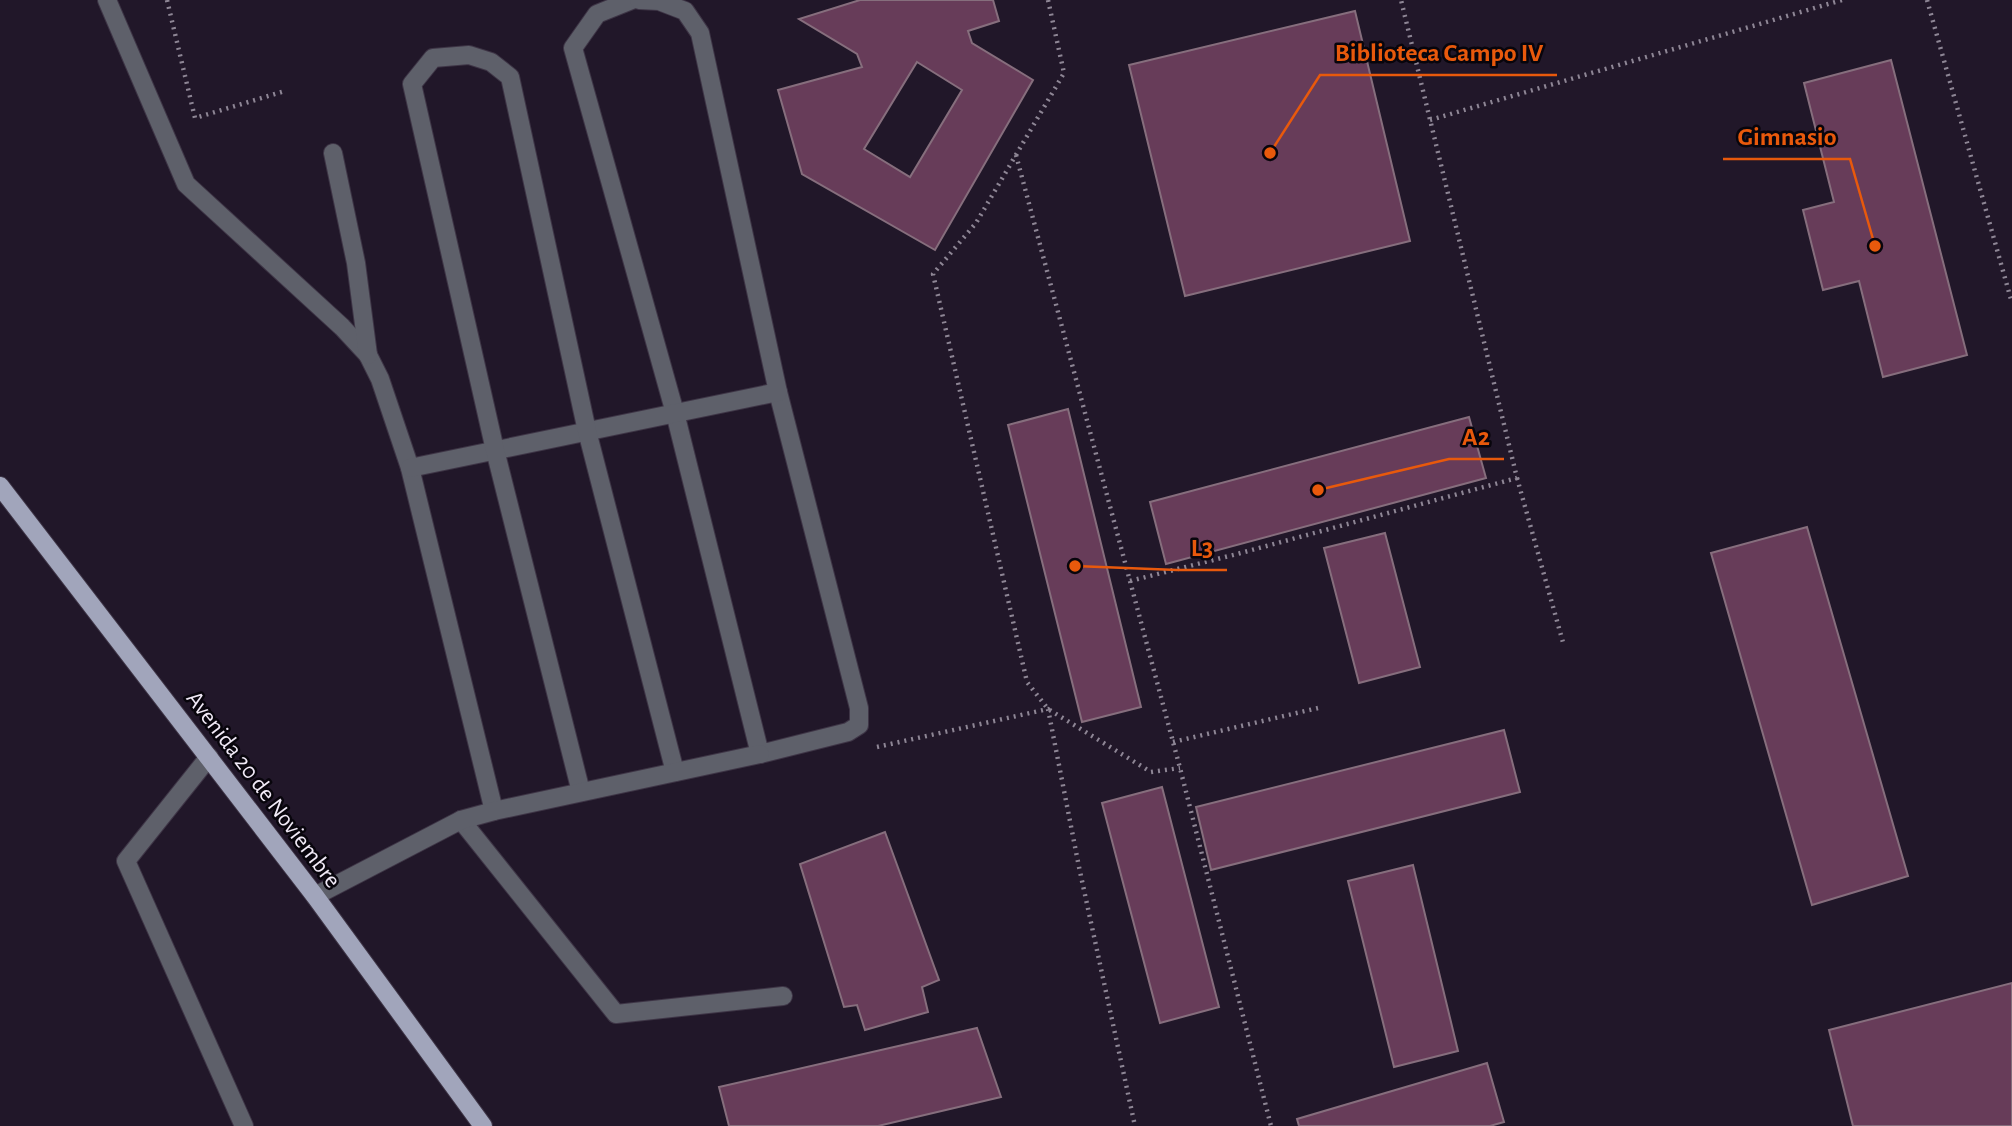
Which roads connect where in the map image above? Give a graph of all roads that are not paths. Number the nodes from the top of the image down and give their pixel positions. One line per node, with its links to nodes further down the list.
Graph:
1 (107, 0): 5 (lane)
2 (632, 0): 7 (lane)
3 (639, 0): 6 (lane)
4 (333, 153): 5 (lane)
5 (368, 355): 10 (lane)
6 (778, 392): 7 (lane); 12 (lane)
7 (675, 412): 8 (lane); 12 (lane)
8 (587, 431): 9 (lane); 9 (lane); 14 (lane)
9 (495, 450): 10 (lane); 15 (lane)
10 (411, 468): 16 (lane)
11 (0, 486): 13 (main road, Avenida 20 de Noviembre)
12 (760, 754): 14 (lane)
13 (209, 757): 18 (main road, Avenida 20 de Noviembre); 20 (lane)
14 (676, 772): 15 (lane)
15 (581, 792): 16 (lane)
16 (494, 811): 17 (lane)
17 (461, 820): 18 (lane); 19 (lane)
18 (315, 896): 21 (main road, Avenida 20 de Noviembre)
19 (783, 996)
20 (244, 1126)
21 (483, 1126)

